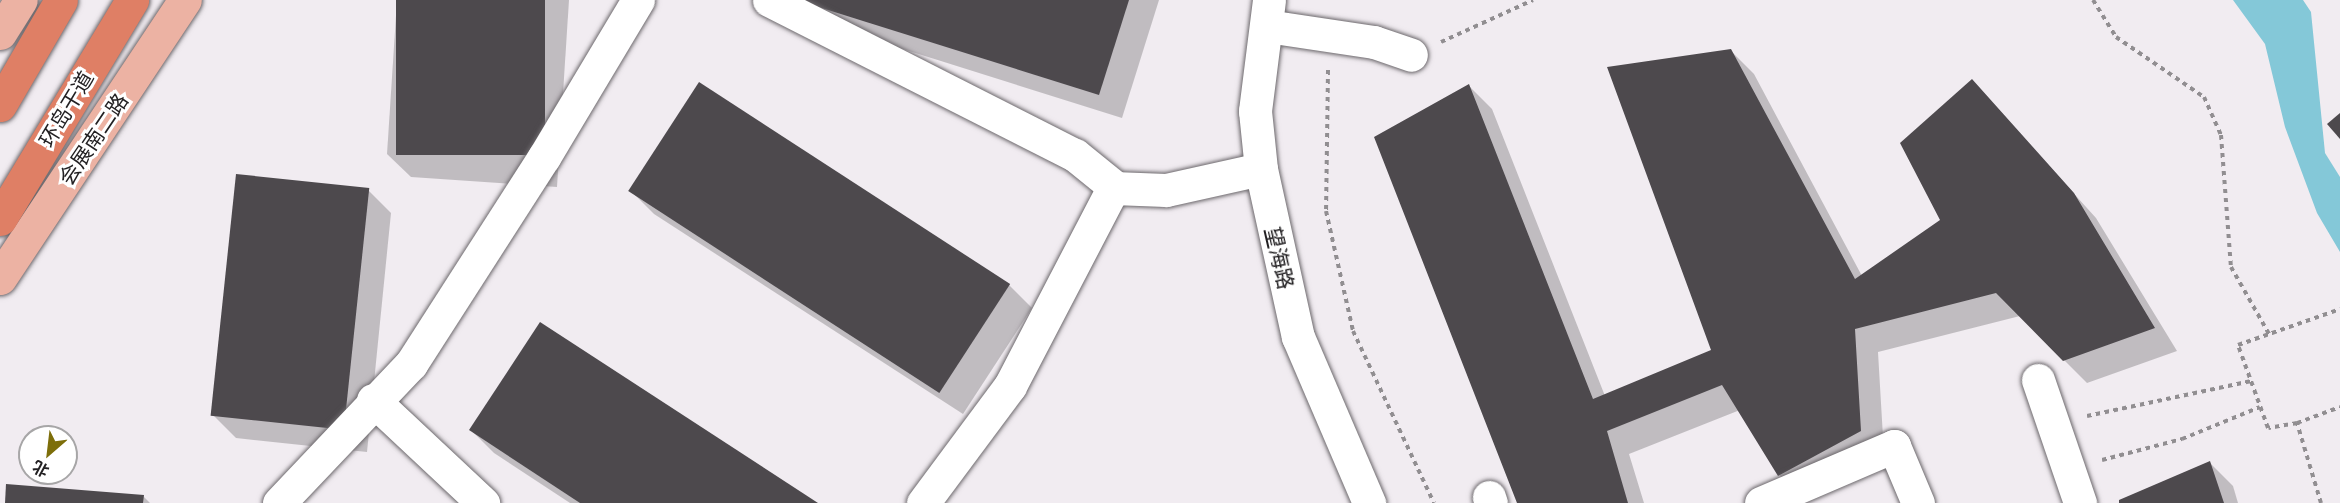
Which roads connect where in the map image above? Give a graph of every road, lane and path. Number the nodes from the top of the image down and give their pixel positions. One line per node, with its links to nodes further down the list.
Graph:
1 (21, 0): 10 (main road)
2 (61, 0): 13 (highway)
3 (132, 0): 16 (highway, 环岛干道)
4 (185, 0): 17 (main road, 会展南二路)
5 (638, 0): 22 (street)
6 (769, 0): 15 (street)
7 (1533, 0): 12 (path)
8 (2092, 0): 19 (path)
9 (1268, 13): 11 (street); 14 (street, 望海路)
10 (0, 33)
11 (1329, 35): 12 (street); 32 (path)
12 (1411, 55)
13 (0, 105)
14 (1261, 169): 15 (street); 31 (street, 望海路)
15 (1117, 189): 30 (street)
16 (0, 219)
17 (0, 278)
18 (2340, 309): 19 (path)
19 (2269, 334): 21 (path)
20 (2038, 380): 25 (street)
21 (2251, 381): 23 (path); 25 (path)
22 (373, 400): 28 (street); 29 (street)
23 (2260, 407): 26 (path); 27 (path)
24 (2340, 407): 26 (path)
25 (2054, 423): 27 (street)
26 (2297, 423): 36 (path)
27 (2069, 469): 35 (street)
28 (279, 503)
29 (483, 503)
30 (922, 503)
31 (1369, 503)
32 (1434, 503)
33 (1761, 503): 34 (street)
34 (1918, 503)
35 (2079, 503)
36 (2321, 503)

